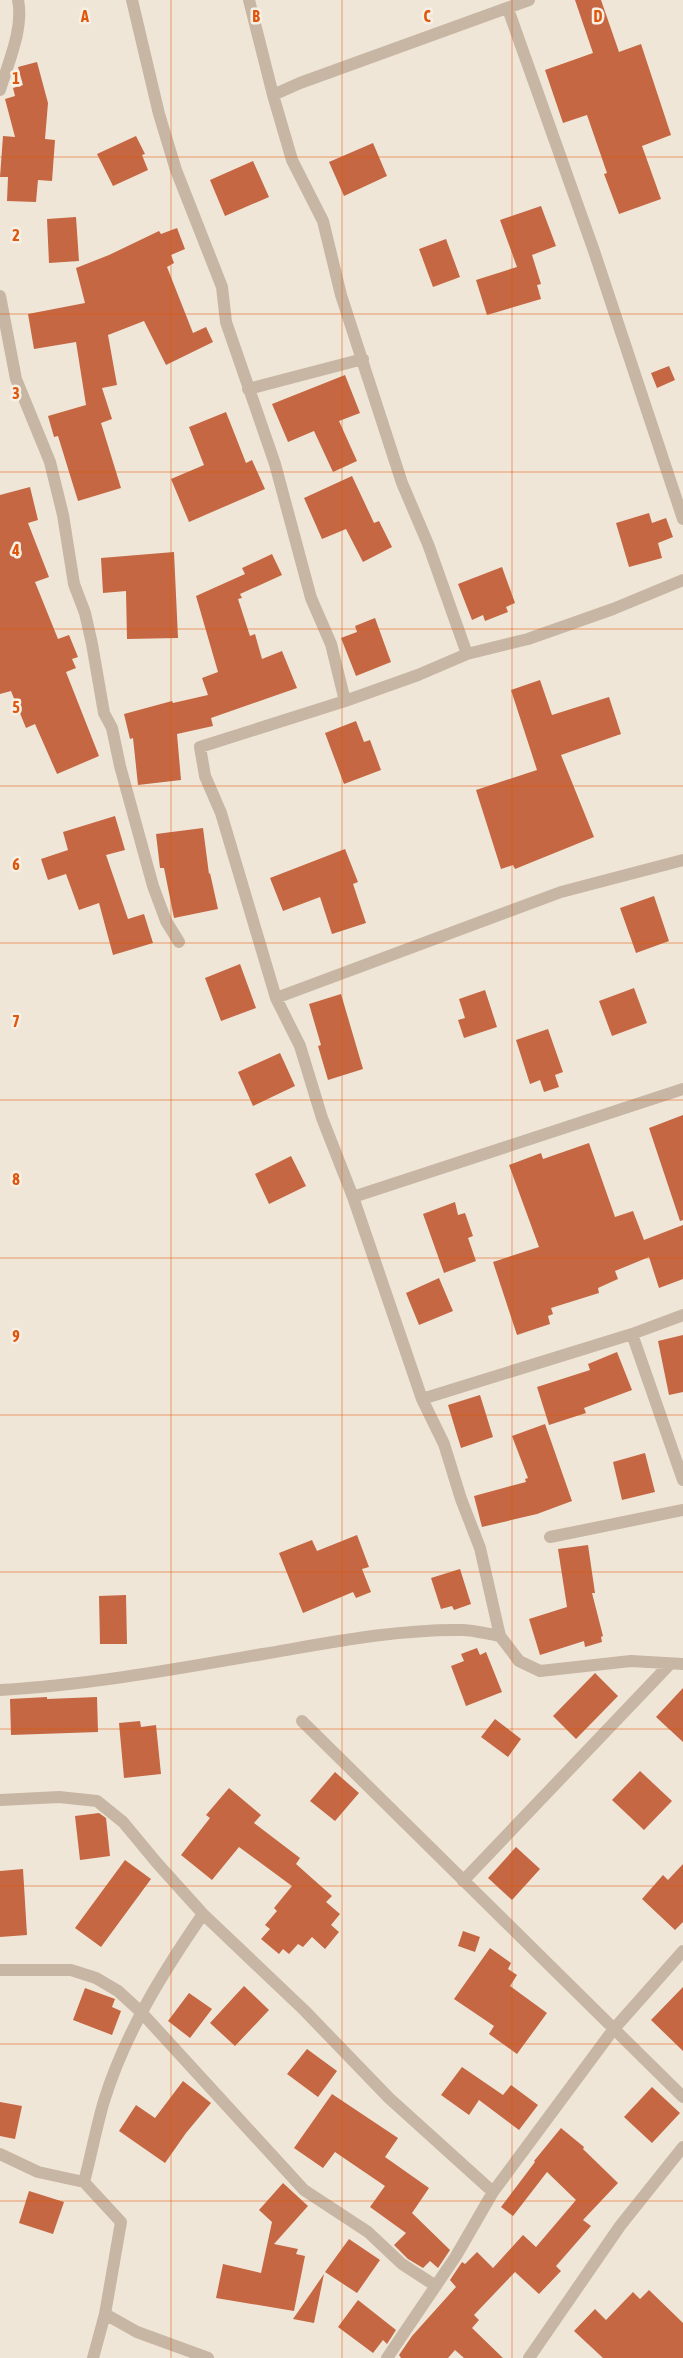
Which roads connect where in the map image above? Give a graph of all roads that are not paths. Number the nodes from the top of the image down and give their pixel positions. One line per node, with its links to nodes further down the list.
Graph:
1 (18, 0): 6 (street)
2 (132, 0): 10 (street)
3 (249, 0): 7 (street)
4 (529, 0): 5 (street)
5 (508, 8): 7 (street); 11 (street)
6 (0, 90)
7 (272, 96): 9 (street)
8 (0, 296): 16 (street)
9 (363, 359): 10 (street); 13 (street)
10 (248, 389): 14 (street)
11 (683, 519)
12 (683, 580): 13 (street)
13 (467, 654): 14 (street)
14 (344, 701): 17 (street)
15 (683, 860): 17 (street)
16 (179, 942)
17 (276, 998): 19 (street)
18 (683, 1089): 19 (street)
19 (353, 1197): 22 (street)
20 (683, 1315): 21 (street)
21 (632, 1334): 22 (street); 23 (street)
22 (422, 1399): 26 (street)
23 (683, 1480)
24 (683, 1510): 25 (street)
25 (550, 1537)
26 (500, 1636): 27 (street); 29 (street)
27 (670, 1664): 28 (street); 32 (street)
28 (683, 1664)
29 (0, 1690)
30 (302, 1721): 32 (street)
31 (0, 1800): 33 (street)
32 (463, 1881): 37 (street)
33 (203, 1914): 36 (street); 42 (street)
34 (683, 1951): 37 (street)
35 (0, 1970): 36 (street)
36 (141, 2012): 41 (street); 43 (street)
37 (613, 2030): 38 (street); 42 (street)
38 (683, 2098)
39 (683, 2146): 48 (street)
40 (0, 2154): 41 (street)
41 (84, 2182): 44 (street)
42 (493, 2192): 43 (street)
43 (436, 2286): 47 (street)
44 (106, 2314): 45 (street); 46 (street)
45 (93, 2358)
46 (208, 2358)
47 (387, 2358)
48 (529, 2358)

